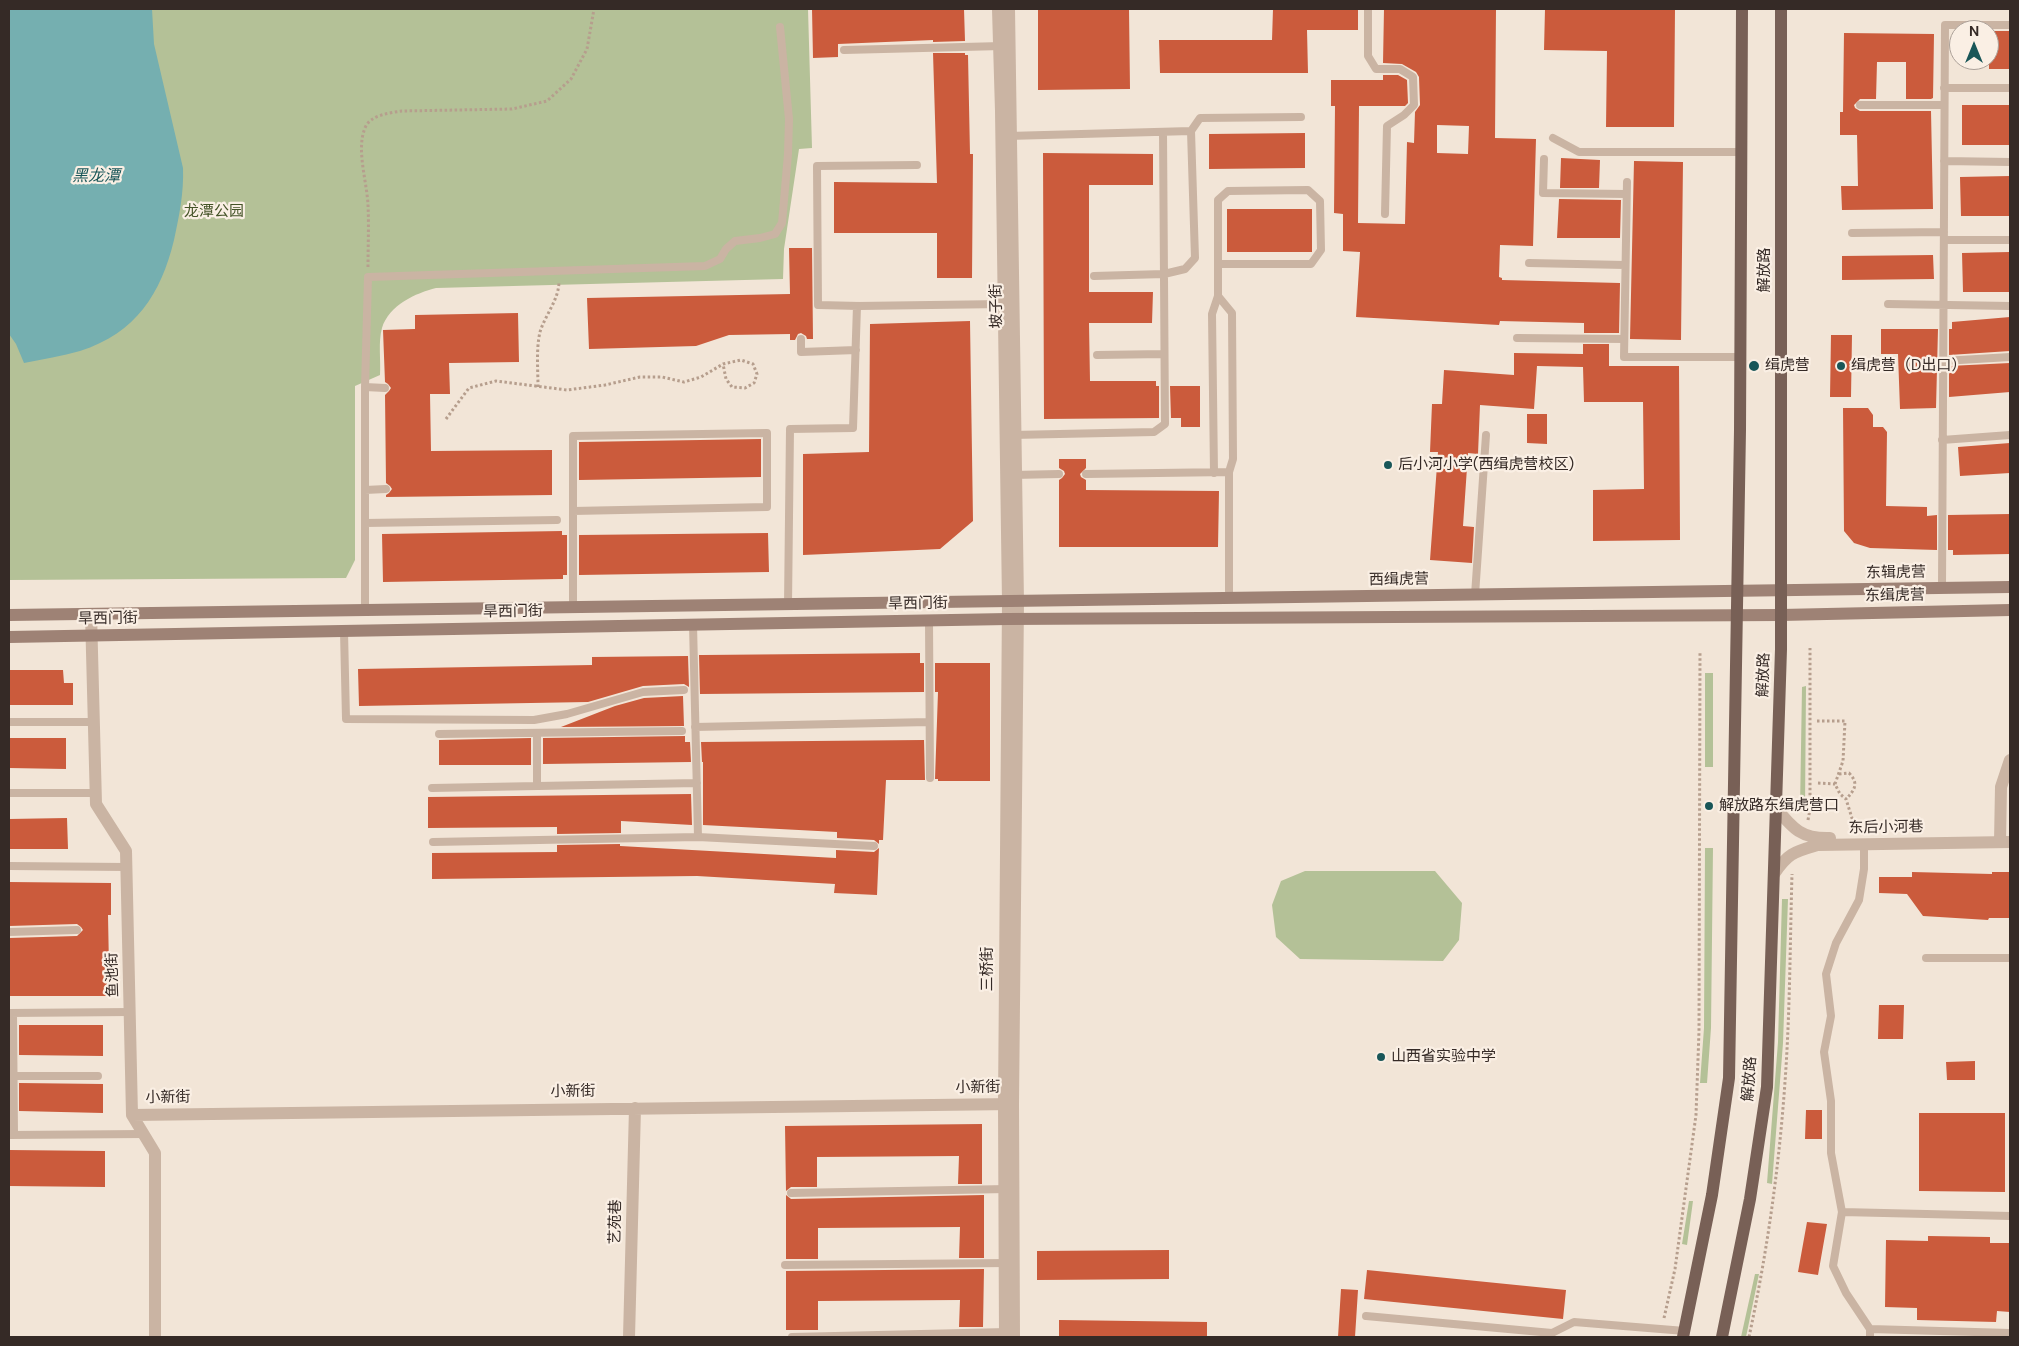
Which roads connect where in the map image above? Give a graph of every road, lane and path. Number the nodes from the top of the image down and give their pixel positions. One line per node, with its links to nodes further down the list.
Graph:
1 (594, 9): 37 (path)
2 (998, 9): 9 (street, 坡子街)
3 (1009, 9): 9 (street, 坡子街)
4 (1368, 9): 27 (lane)
5 (1742, 9): 20 (main road, 解放路)
6 (1781, 9): 75 (main road, 解放路)
7 (2010, 25): 11 (lane)
8 (780, 28): 34 (lane)
9 (1004, 46): 10 (lane); 18 (street, 坡子街)
10 (844, 50)
11 (1944, 88): 12 (lane); 14 (lane)
12 (2010, 88)
13 (1860, 105): 14 (lane)
14 (1944, 105): 22 (lane)
15 (1301, 117): 16 (lane)
16 (1190, 131): 17 (lane); 35 (lane)
17 (1164, 132): 18 (lane); 35 (lane)
18 (1006, 136): 39 (street, 坡子街); 58 (street, 坡子街)
19 (1553, 138): 20 (lane)
20 (1742, 152): 50 (main road, 解放路)
21 (1544, 159): 26 (lane)
22 (1944, 161): 23 (lane); 29 (lane)
23 (2010, 162)
24 (917, 165): 41 (lane)
25 (1627, 182): 26 (lane)
26 (1626, 194): 33 (lane)
27 (1385, 214)
28 (1852, 233): 29 (lane)
29 (1944, 236): 30 (lane); 42 (lane)
30 (2010, 240)
31 (1529, 263): 33 (lane)
32 (1218, 264): 32 (lane); 38 (lane)
33 (1625, 265): 46 (lane)
34 (559, 271): 37 (lane); 55 (path)
35 (1164, 274): 36 (lane); 48 (lane)
36 (1094, 276)
37 (368, 277): 54 (lane)
38 (1218, 296): 62 (lane); 63 (lane)
39 (1004, 304): 41 (lane); 58 (street, 坡子街)
40 (1888, 304): 42 (lane)
41 (860, 306): 47 (lane)
42 (1943, 306): 43 (lane); 52 (lane)
43 (2010, 306)
44 (1517, 338): 46 (lane)
45 (801, 339): 47 (lane)
46 (1624, 339): 50 (lane)
47 (856, 350): 79 (lane)
48 (1164, 354): 49 (lane); 58 (lane)
49 (1097, 355)
50 (1741, 356): 74 (main road, 解放路)
51 (2010, 357): 52 (lane)
52 (1943, 361): 61 (lane)
53 (723, 364): 53 (path); 55 (path)
54 (365, 387): 56 (lane); 68 (lane)
55 (538, 387): 57 (path)
56 (385, 388)
57 (446, 419)
58 (1010, 435): 66 (street, 坡子街)
59 (1486, 435): 76 (lane)
60 (2010, 435): 61 (lane)
61 (1942, 440): 73 (lane)
62 (1229, 472): 63 (lane); 77 (lane)
63 (1214, 473): 65 (lane)
64 (1059, 474): 66 (lane)
65 (1086, 474)
66 (1011, 475): 78 (street, 坡子街)
67 (386, 489): 68 (lane)
68 (365, 490): 71 (lane)
69 (573, 510): 69 (lane); 80 (lane)
70 (557, 520): 71 (lane)
71 (365, 523): 81 (lane)
72 (2010, 587): 73 (main road, 东辑虎营)
73 (1942, 588): 75 (main road, 东辑虎营)
74 (1737, 591): 75 (main road, 西缉虎营); 76 (main road, 西缉虎营); 85 (main road, 解放路)
75 (1781, 591): 86 (main road, 解放路)
76 (1475, 595): 77 (main road, 西缉虎营)
77 (1229, 599): 78 (main road, 西缉虎营)
78 (1013, 602): 79 (main road, 旱西门街); 87 (street, 三桥街)
79 (788, 605): 80 (main road, 旱西门街)
80 (573, 608): 81 (main road, 旱西门街)
81 (365, 610): 83 (main road, 旱西门街)
82 (2010, 610): 86 (main road, 东缉虎营)
83 (91, 614): 84 (main road, 旱西门街); 91 (street, 鱼池街)
84 (9, 615)
85 (1737, 615): 86 (main road); 87 (main road); 150 (main road, 解放路)
86 (1781, 615): 115 (main road, 解放路)
87 (1012, 619): 88 (main road, 旱西门街); 135 (street, 三桥街)
88 (928, 620): 89 (main road, 旱西门街); 98 (lane)
89 (693, 624): 90 (main road, 旱西门街); 100 (lane)
90 (344, 631): 91 (main road, 旱西门街); 95 (lane)
91 (92, 636): 92 (main road, 旱西门街); 97 (street, 鱼池街)
92 (9, 637)
93 (1810, 648): 117 (path)
94 (1700, 651): 147 (path)
95 (684, 690)
96 (9, 722): 97 (lane)
97 (94, 722): 113 (street, 鱼池街)
98 (930, 722): 100 (lane); 106 (lane)
99 (1818, 722): 105 (path)
100 (695, 726): 108 (lane)
101 (682, 731): 102 (lane)
102 (537, 733): 103 (lane); 110 (lane)
103 (439, 734)
104 (2010, 760): 119 (street)
105 (1839, 774): 109 (path); 114 (path)
106 (930, 778)
107 (1818, 783): 109 (path)
108 (696, 784): 110 (lane); 118 (lane)
109 (1835, 784): 114 (path)
110 (537, 786): 111 (lane)
111 (432, 788)
112 (9, 793): 113 (lane)
113 (96, 793): 125 (street, 鱼池街)
114 (1846, 799): 116 (path)
115 (1776, 808): 117 (street); 126 (main road, 解放路)
116 (1856, 831)
117 (1806, 836): 119 (street, 东后小河巷)
118 (698, 837): 120 (lane); 122 (lane)
119 (2005, 839): 121 (street, 东后小河巷)
120 (433, 842)
121 (1864, 844): 123 (street, 东后小河巷); 142 (lane)
122 (874, 846)
123 (1793, 852): 126 (street); 156 (path)
124 (9, 866): 125 (lane)
125 (126, 867): 131 (street, 鱼池街)
126 (1774, 874): 155 (main road, 解放路)
127 (76, 930): 128 (lane)
128 (9, 932)
129 (1926, 958): 130 (lane)
130 (2010, 958)
131 (130, 1012): 132 (lane); 137 (street, 鱼池街)
132 (11, 1013): 133 (lane)
133 (14, 1076): 134 (lane); 139 (lane)
134 (98, 1076)
135 (1008, 1104): 136 (street, 小新街); 140 (street, 三桥街)
136 (635, 1108): 137 (street, 小新街); 153 (street, 艺苑巷)
137 (132, 1115): 138 (street)
138 (144, 1134): 139 (lane); 152 (street)
139 (11, 1135)
140 (1009, 1189): 141 (lane); 144 (street, 三桥街)
141 (791, 1193)
142 (1842, 1212): 143 (lane); 149 (lane)
143 (2010, 1216)
144 (1009, 1263): 145 (lane); 151 (street, 三桥街)
145 (785, 1265)
146 (1366, 1316): 147 (lane)
147 (1662, 1329): 150 (lane)
148 (2010, 1332): 149 (lane)
149 (1870, 1333)
150 (1684, 1334)
151 (1010, 1335): 154 (lane)
152 (155, 1337)
153 (629, 1337)
154 (792, 1337)
155 (1722, 1337)
156 (1749, 1337)

